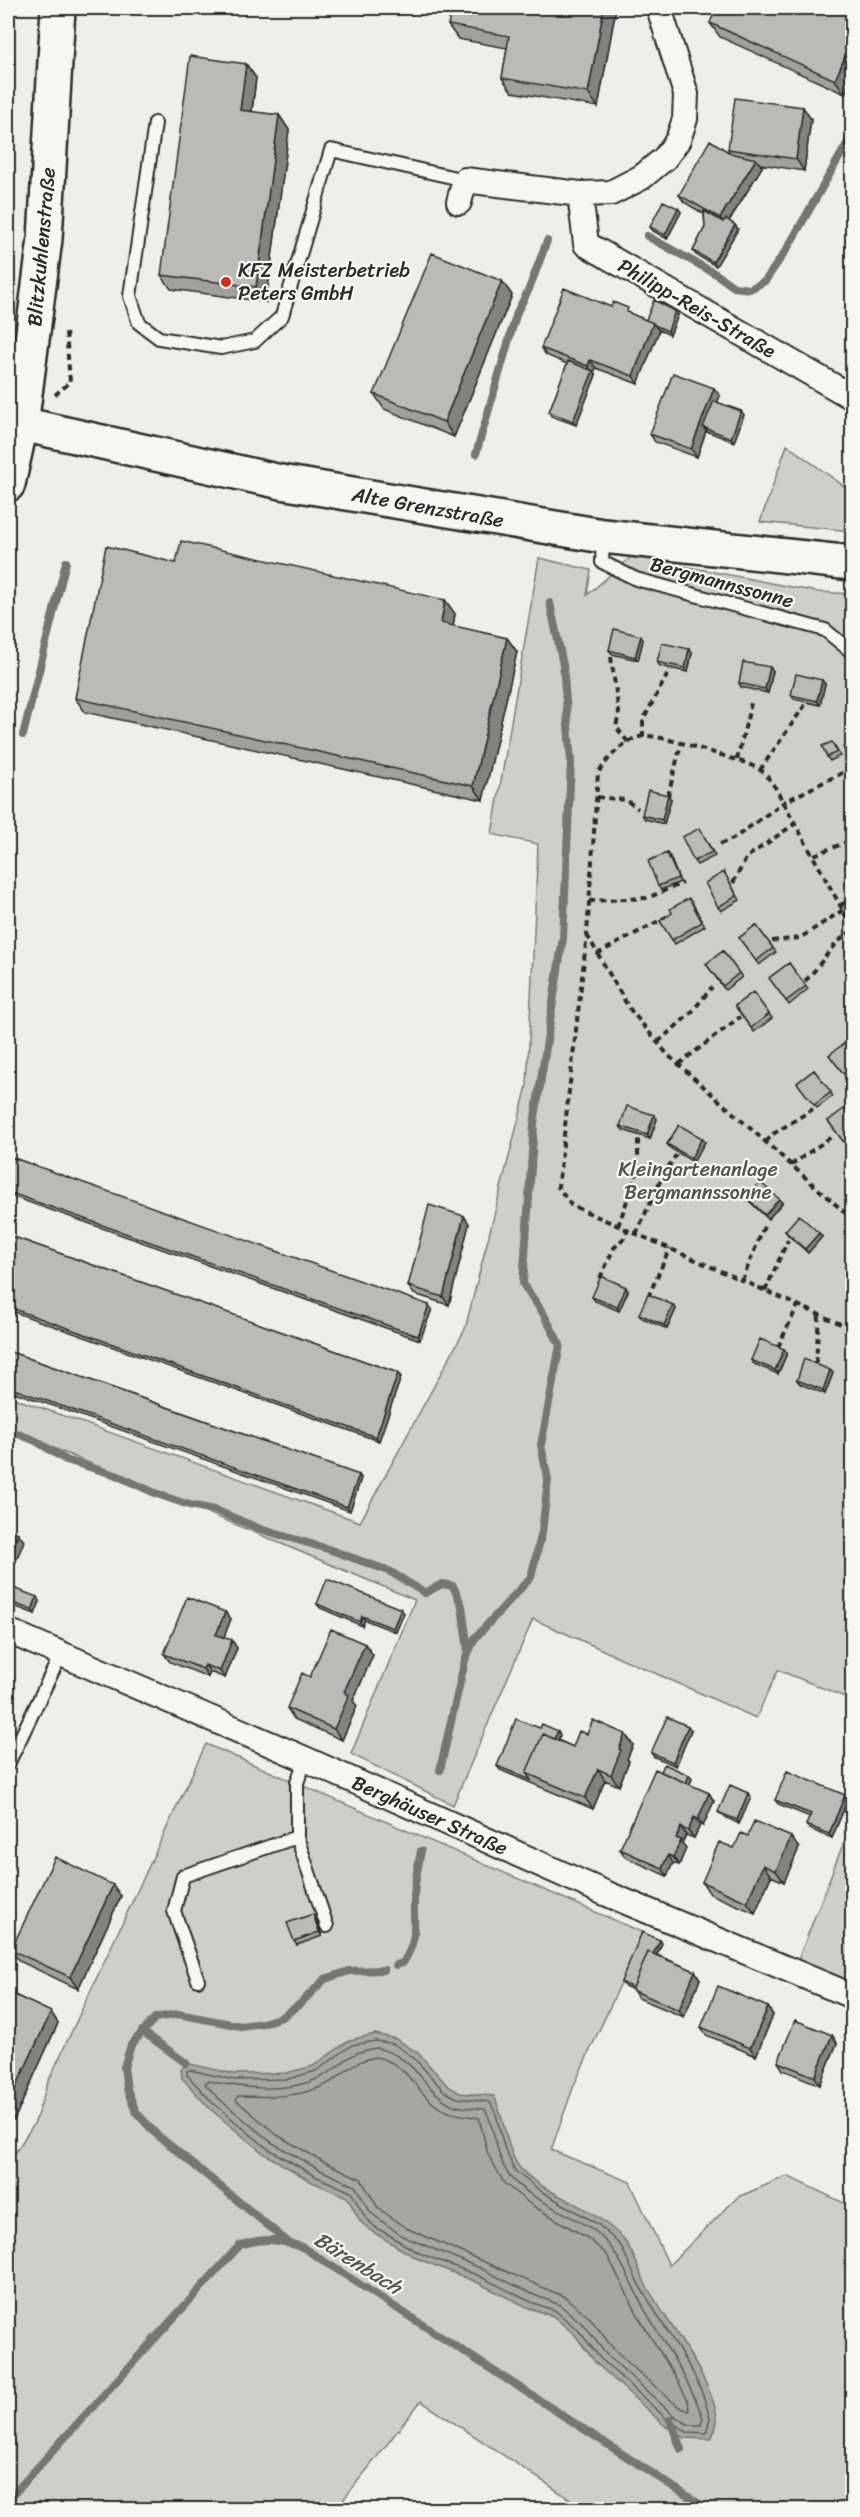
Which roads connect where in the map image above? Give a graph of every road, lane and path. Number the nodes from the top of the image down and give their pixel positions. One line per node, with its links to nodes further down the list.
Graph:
1 (58, 8): 7 (street, Blitzkuhlenstraße)
2 (659, 8): 5 (street)
3 (155, 123): 4 (lane)
4 (462, 191): 5 (street)
5 (580, 194): 6 (street, Philipp-Reis-Straße)
6 (852, 397)
7 (14, 423): 8 (street, Blitzkuhlenstraße); 9 (street, Alte Grenzstraße)
8 (8, 484)
9 (603, 536): 10 (street, Alte Grenzstraße); 11 (lane, Bergmannssonne)
10 (852, 563)
11 (852, 652)
12 (611, 657): 17 (path)
13 (670, 670): 16 (path)
14 (752, 699): 19 (path)
15 (805, 705): 20 (path)
16 (643, 737): 17 (path); 18 (path)
17 (628, 742): 23 (path)
18 (681, 744): 19 (path); 22 (path)
19 (737, 760): 20 (path)
20 (760, 770): 24 (path)
21 (844, 772): 24 (path)
22 (668, 796)
23 (597, 797): 25 (path); 33 (path)
24 (784, 802): 26 (path); 28 (path)
25 (638, 809)
26 (796, 823): 29 (path); 31 (path)
27 (852, 840): 29 (path)
28 (720, 844)
29 (814, 855): 34 (path)
30 (683, 883): 33 (path)
31 (733, 883)
32 (852, 899): 34 (path)
33 (589, 901): 37 (path)
34 (842, 907): 36 (path); 38 (path)
35 (670, 915): 39 (path)
36 (852, 929): 40 (path)
37 (587, 934): 39 (path); 53 (path)
38 (772, 941)
39 (597, 954): 43 (path)
40 (805, 981)
41 (712, 987): 43 (path)
42 (740, 1017): 44 (path)
43 (658, 1042): 44 (path)
44 (679, 1064): 48 (path)
45 (813, 1109): 48 (path)
46 (834, 1135): 50 (path)
47 (638, 1136): 53 (path)
48 (766, 1142): 50 (path)
49 (676, 1155): 55 (path)
50 (791, 1165): 51 (path)
51 (852, 1219)
52 (765, 1224): 58 (path)
53 (618, 1226): 54 (path)
54 (628, 1230): 55 (path); 59 (path)
55 (636, 1234): 57 (path)
56 (788, 1240): 60 (path)
57 (670, 1248): 58 (path); 61 (path)
58 (742, 1281): 60 (path)
59 (597, 1286)
60 (765, 1290): 62 (path)
61 (644, 1305)
62 (798, 1305): 63 (path); 65 (path)
63 (819, 1314): 64 (path); 66 (path)
64 (852, 1329)
65 (778, 1347)
66 (816, 1363)
67 (8, 1631): 68 (street, Berghäuser Straße)
68 (62, 1654): 69 (street, Berghäuser Straße); 70 (lane)
69 (305, 1759): 71 (lane); 74 (street, Berghäuser Straße)
70 (8, 1764)
71 (297, 1837): 72 (lane); 73 (lane)
72 (327, 1926)
73 (198, 1980)
74 (852, 1996)

